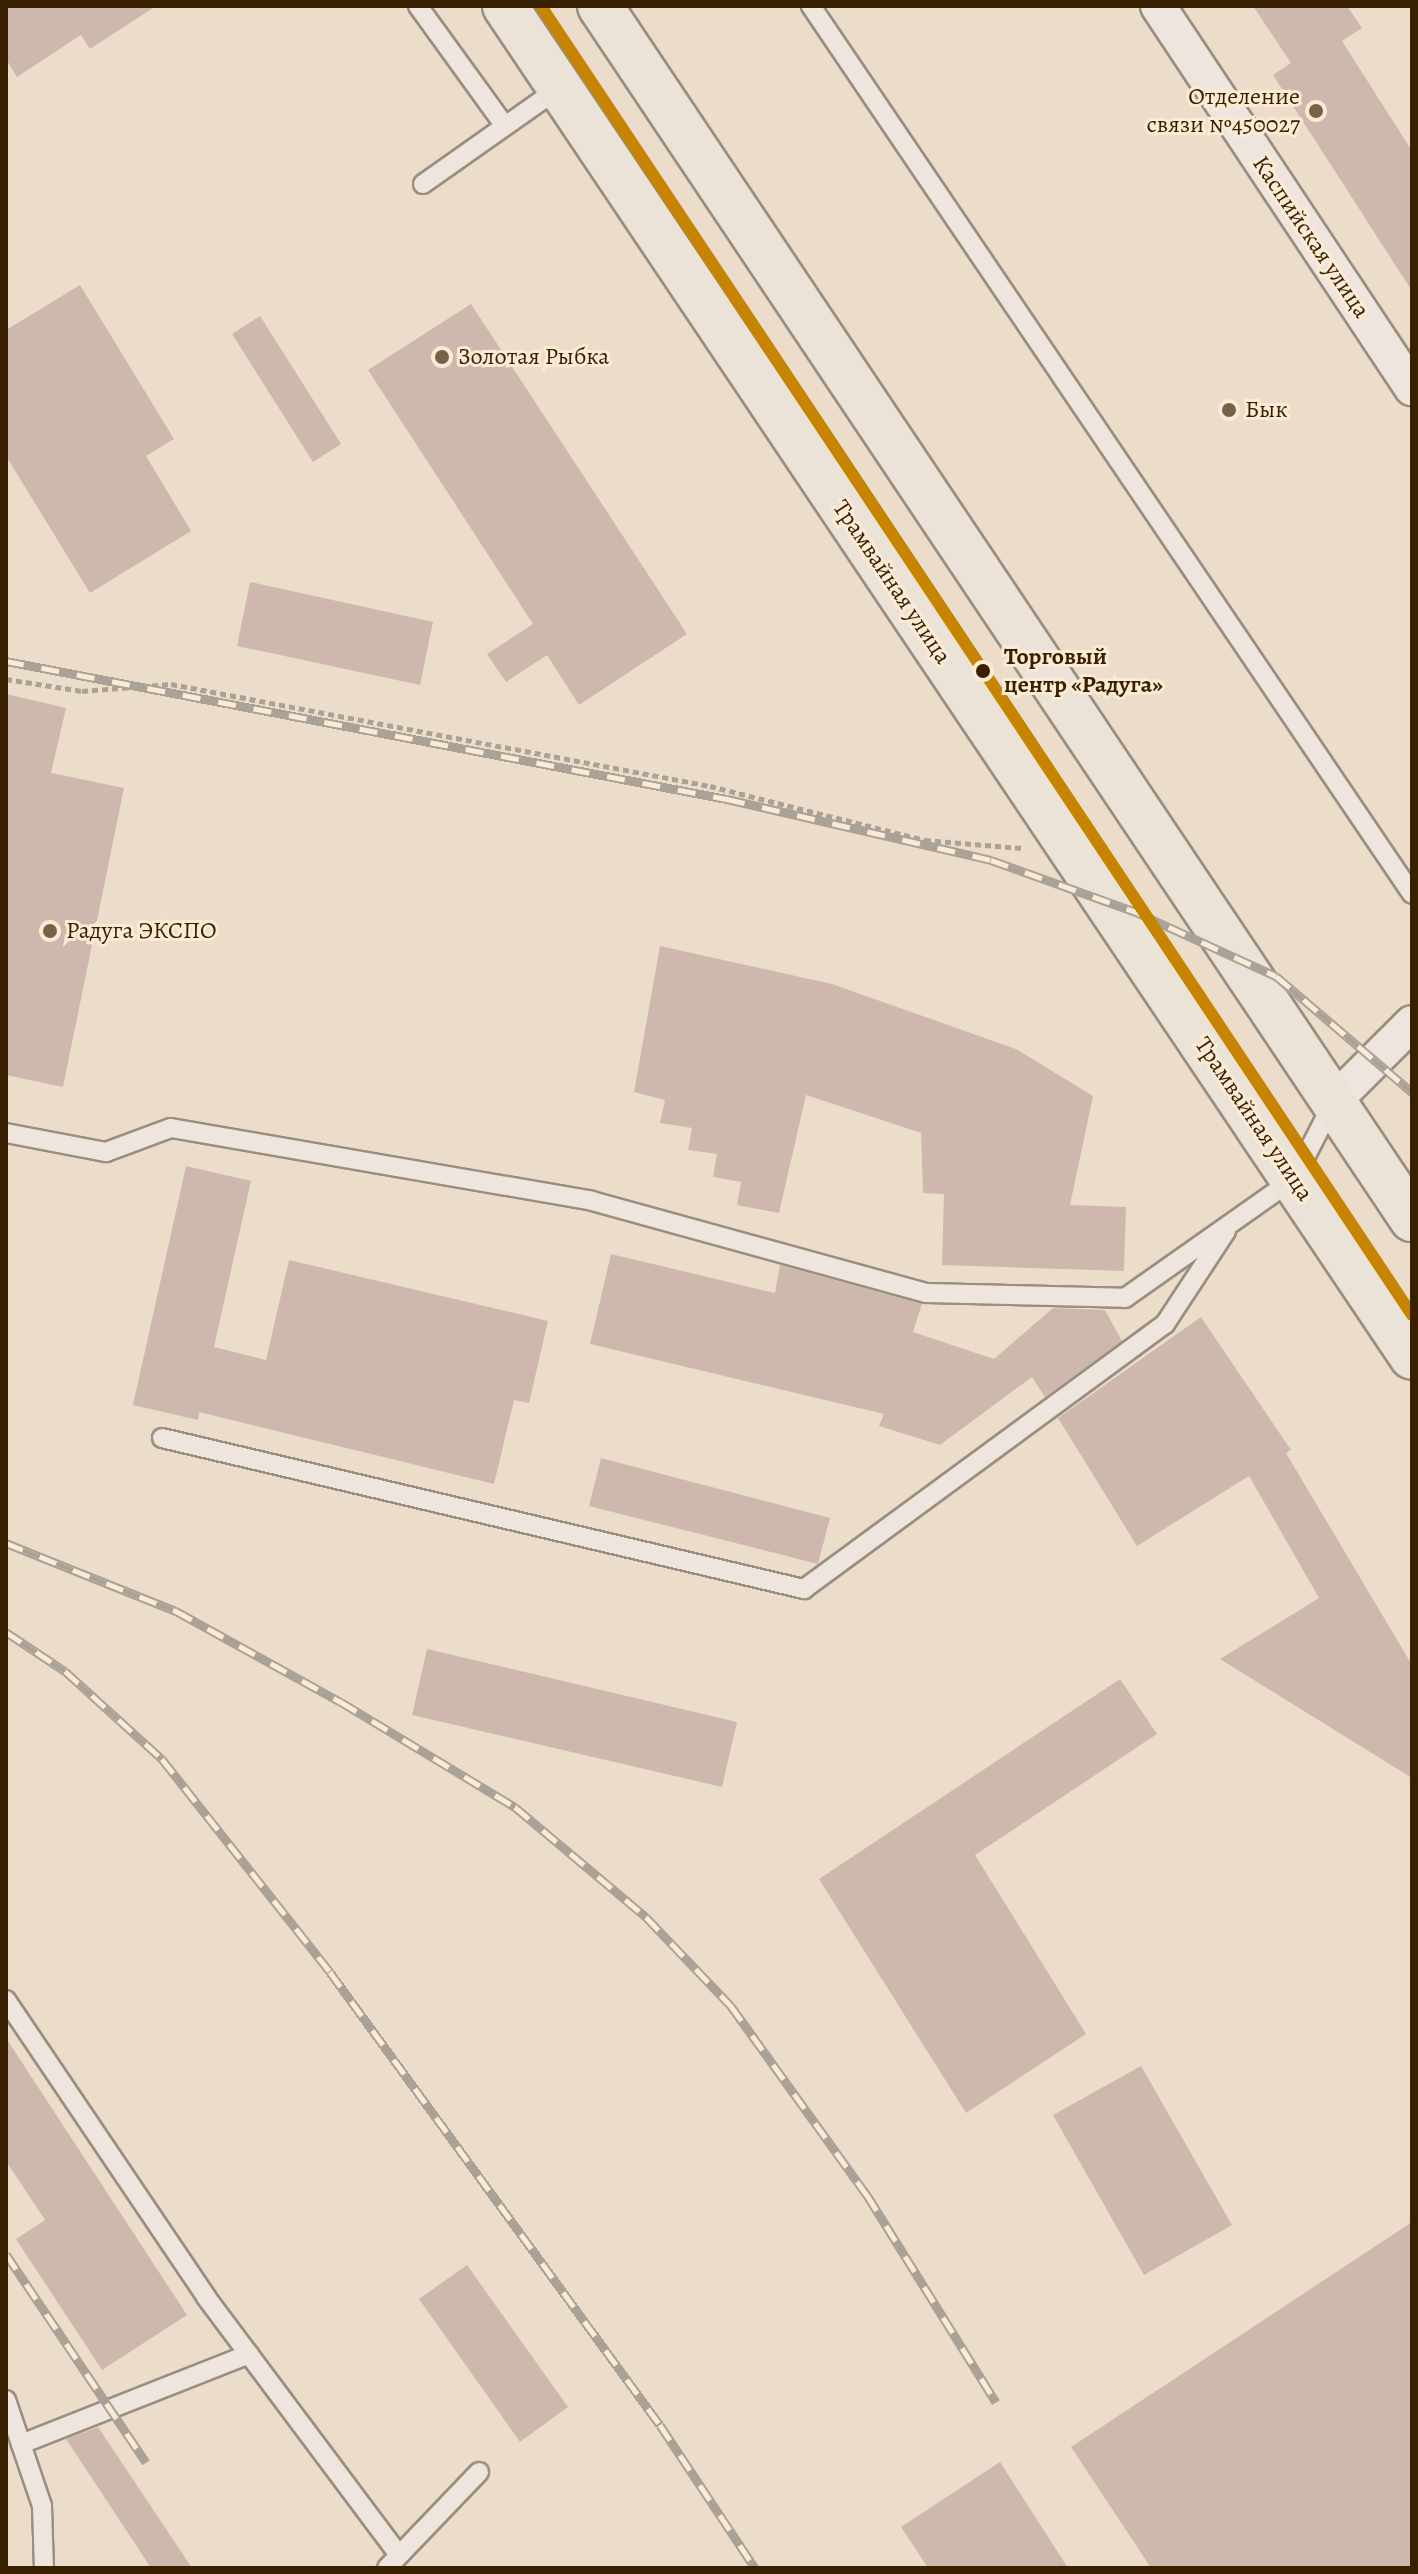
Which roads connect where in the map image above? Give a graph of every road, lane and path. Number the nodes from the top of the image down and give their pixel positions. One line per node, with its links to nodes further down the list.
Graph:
1 (418, 6): 7 (lane)
2 (505, 6): 6 (main road, Трамвайная улица)
3 (600, 6): 14 (main road)
4 (811, 6): 12 (lane)
5 (1158, 6): 9 (street, Каспийская улица)
6 (559, 88): 7 (lane); 11 (main road, Трамвайная улица)
7 (505, 126): 8 (lane)
8 (423, 184)
9 (1412, 388)
10 (6, 679): 11 (path)
11 (1062, 833): 16 (main road, Трамвайная улица)
12 (1412, 894)
13 (1412, 1023): 14 (street)
14 (1334, 1101): 16 (lane); 17 (main road)
15 (6, 1133): 18 (lane)
16 (1294, 1179): 18 (lane); 19 (main road, Трамвайная улица)
17 (1412, 1219)
18 (1232, 1222): 20 (lane)
19 (1412, 1357)
20 (162, 1438)
21 (6, 2000): 22 (lane)
22 (249, 2354): 24 (lane); 26 (lane)
23 (6, 2400): 24 (lane)
24 (21, 2444): 27 (lane)
25 (479, 2472): 26 (lane)
26 (393, 2562)
27 (44, 2568)

